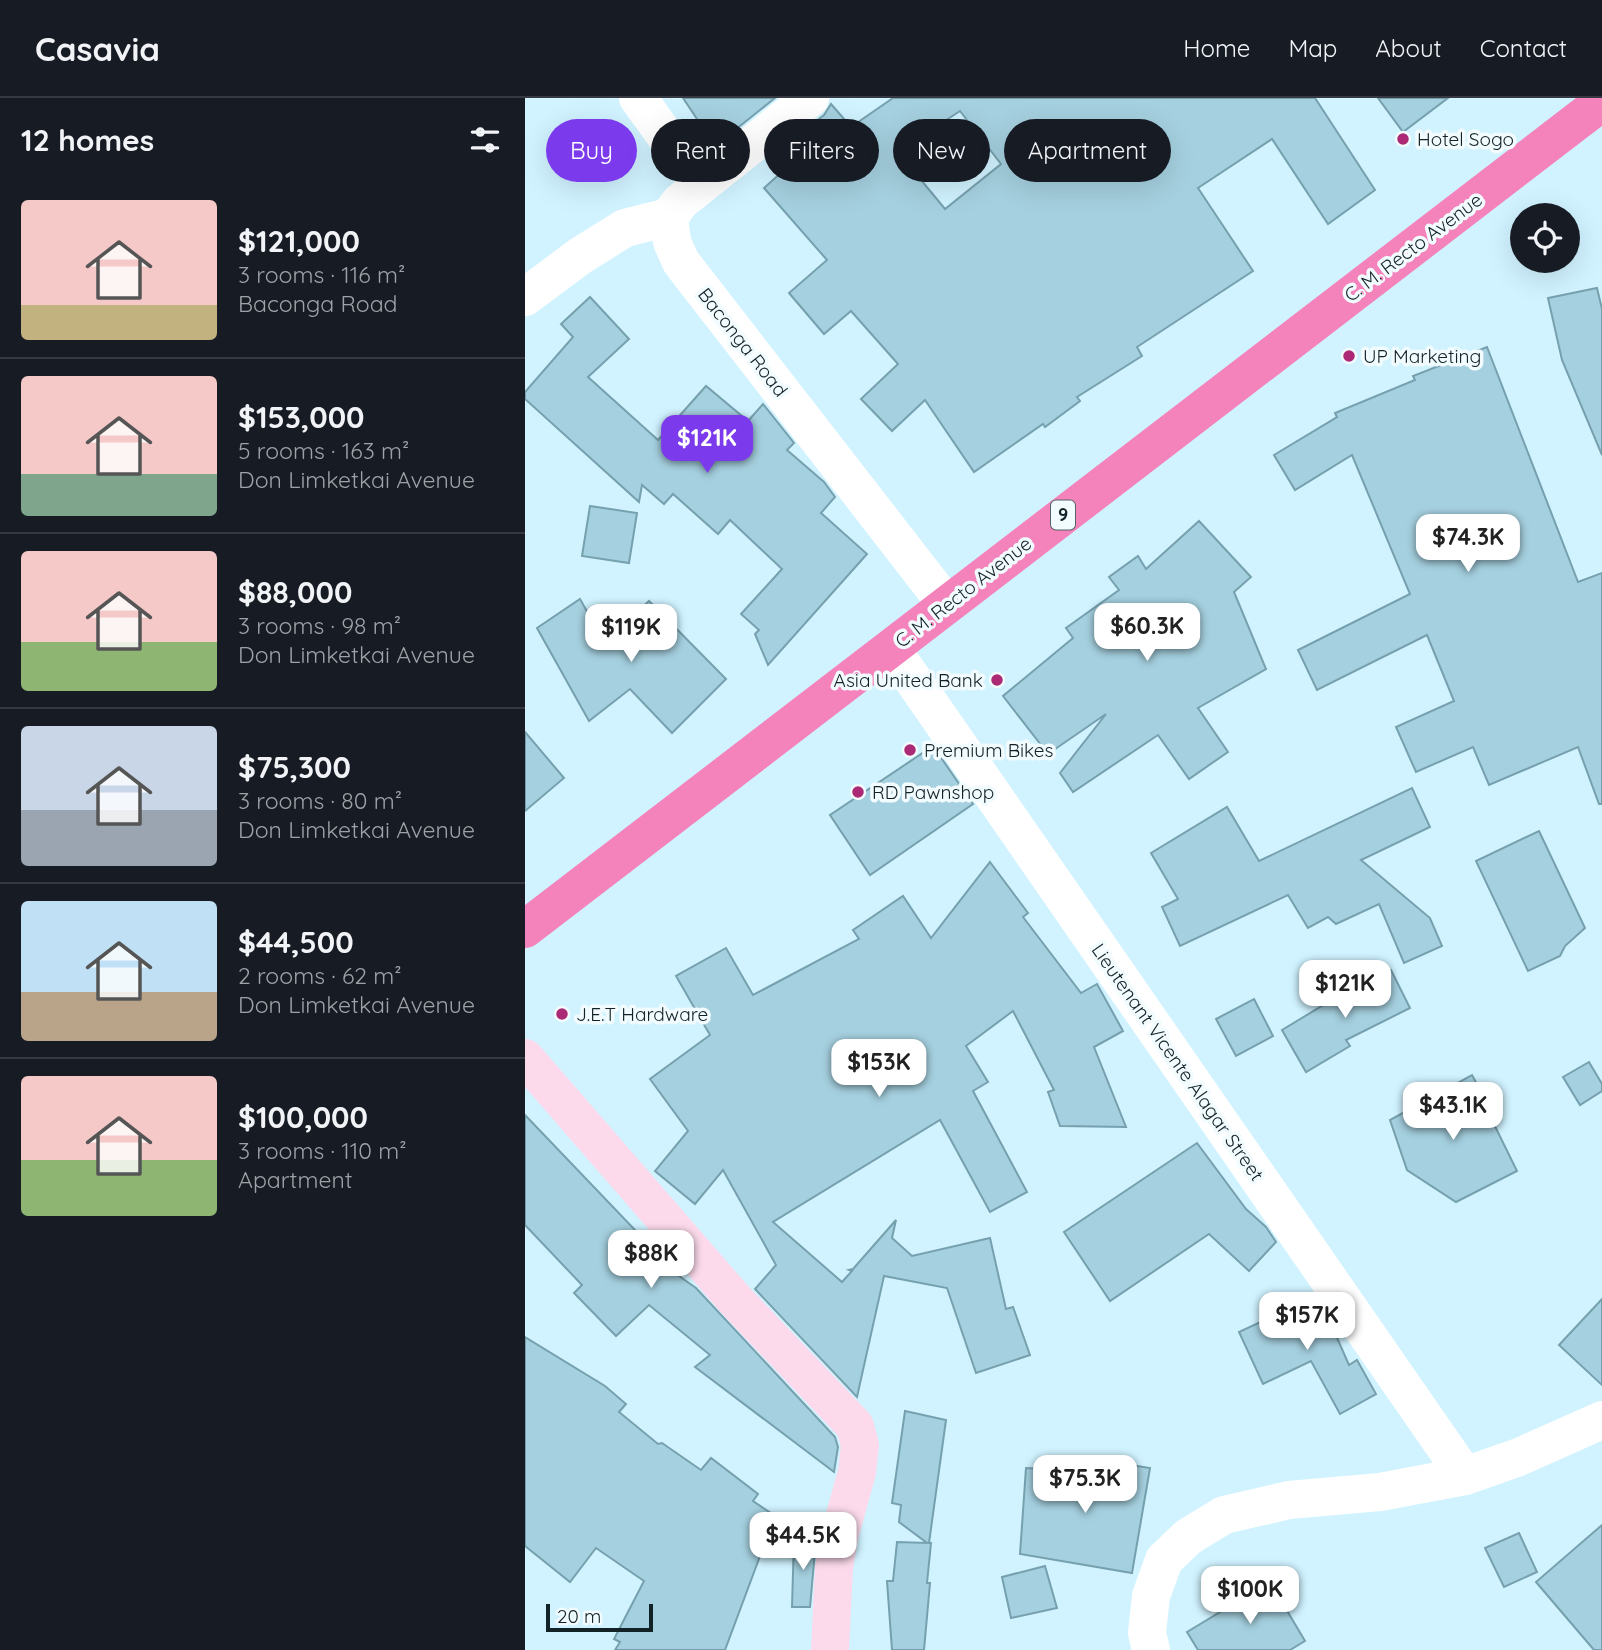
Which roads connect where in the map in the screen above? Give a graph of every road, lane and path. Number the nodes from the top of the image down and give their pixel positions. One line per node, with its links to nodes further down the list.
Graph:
1 (638, 98): 4 (street)
2 (810, 98): 4 (street)
3 (1602, 102): 7 (highway, C. M. Recto Avenue / 9)
4 (700, 184): 5 (street)
5 (669, 217): 6 (street); 7 (street, Baconga Road)
6 (525, 297)
7 (947, 605): 8 (highway, C. M. Recto Avenue / 9)
8 (891, 648): 9 (highway, C. M. Recto Avenue / 9); 12 (street, Lieutenant Vicente Alagar Street)
9 (525, 929)
10 (525, 1058): 13 (street)
11 (1602, 1420): 12 (street)
12 (1465, 1476): 14 (street)
13 (830, 1650)
14 (1151, 1650)

